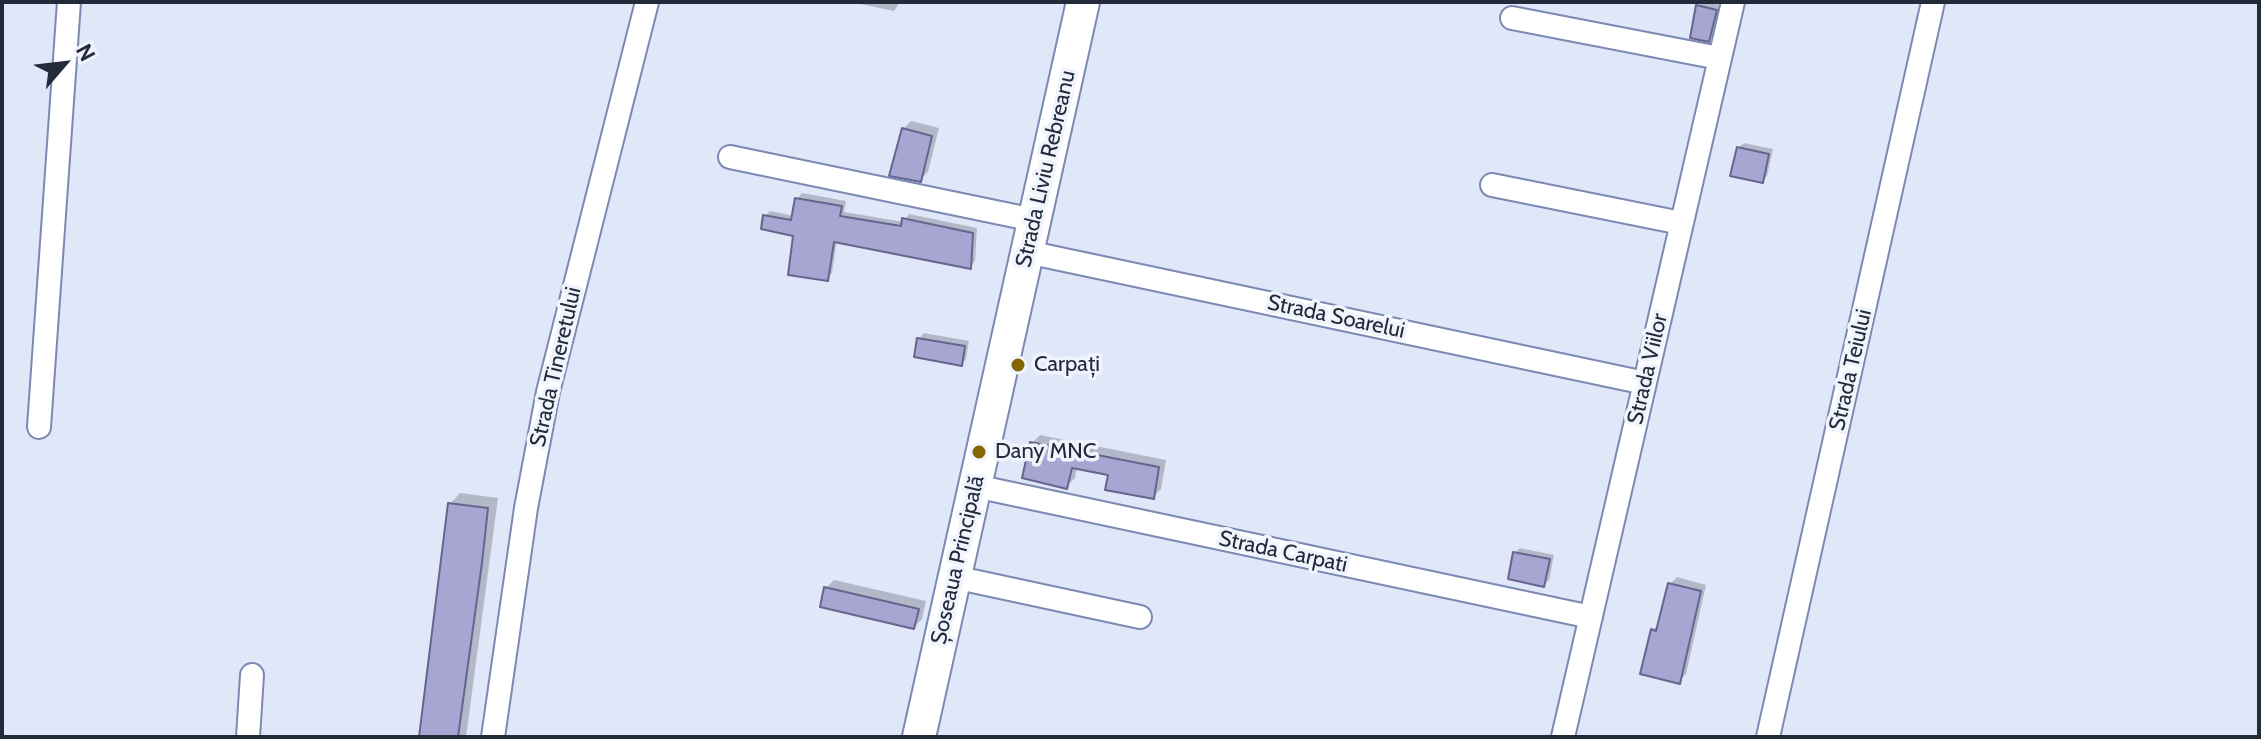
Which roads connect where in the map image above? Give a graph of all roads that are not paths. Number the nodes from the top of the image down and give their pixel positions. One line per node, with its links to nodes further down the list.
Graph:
1 (69, 2): 15 (street)
2 (647, 2): 22 (street, Strada Tineretului)
3 (1083, 2): 10 (main road, Strada Liviu Rebreanu)
4 (1733, 2): 7 (street, Strada Viilor)
5 (1933, 2): 25 (street, Strada Teiului)
6 (1512, 18): 7 (street)
7 (1719, 58): 11 (street, Strada Viilor)
8 (730, 157): 10 (street)
9 (1492, 185): 11 (street)
10 (1034, 220): 12 (main road, Strada Liviu Rebreanu)
11 (1681, 223): 14 (street, Strada Viilor)
12 (1027, 252): 13 (main road, Strada Liviu Rebreanu); 14 (street, Strada Soarelui)
13 (1008, 336): 16 (main road, Șoseaua Principală)
14 (1645, 383): 19 (street, Strada Viilor)
15 (39, 427)
16 (975, 486): 17 (main road, Șoseaua Principală); 19 (street, Strada Carpati)
17 (954, 577): 18 (street); 23 (main road, Șoseaua Principală)
18 (1140, 617)
19 (1591, 617): 24 (street, Strada Viilor)
20 (252, 675): 21 (street)
21 (248, 737)
22 (493, 737)
23 (919, 737)
24 (1563, 737)
25 (1768, 737)

